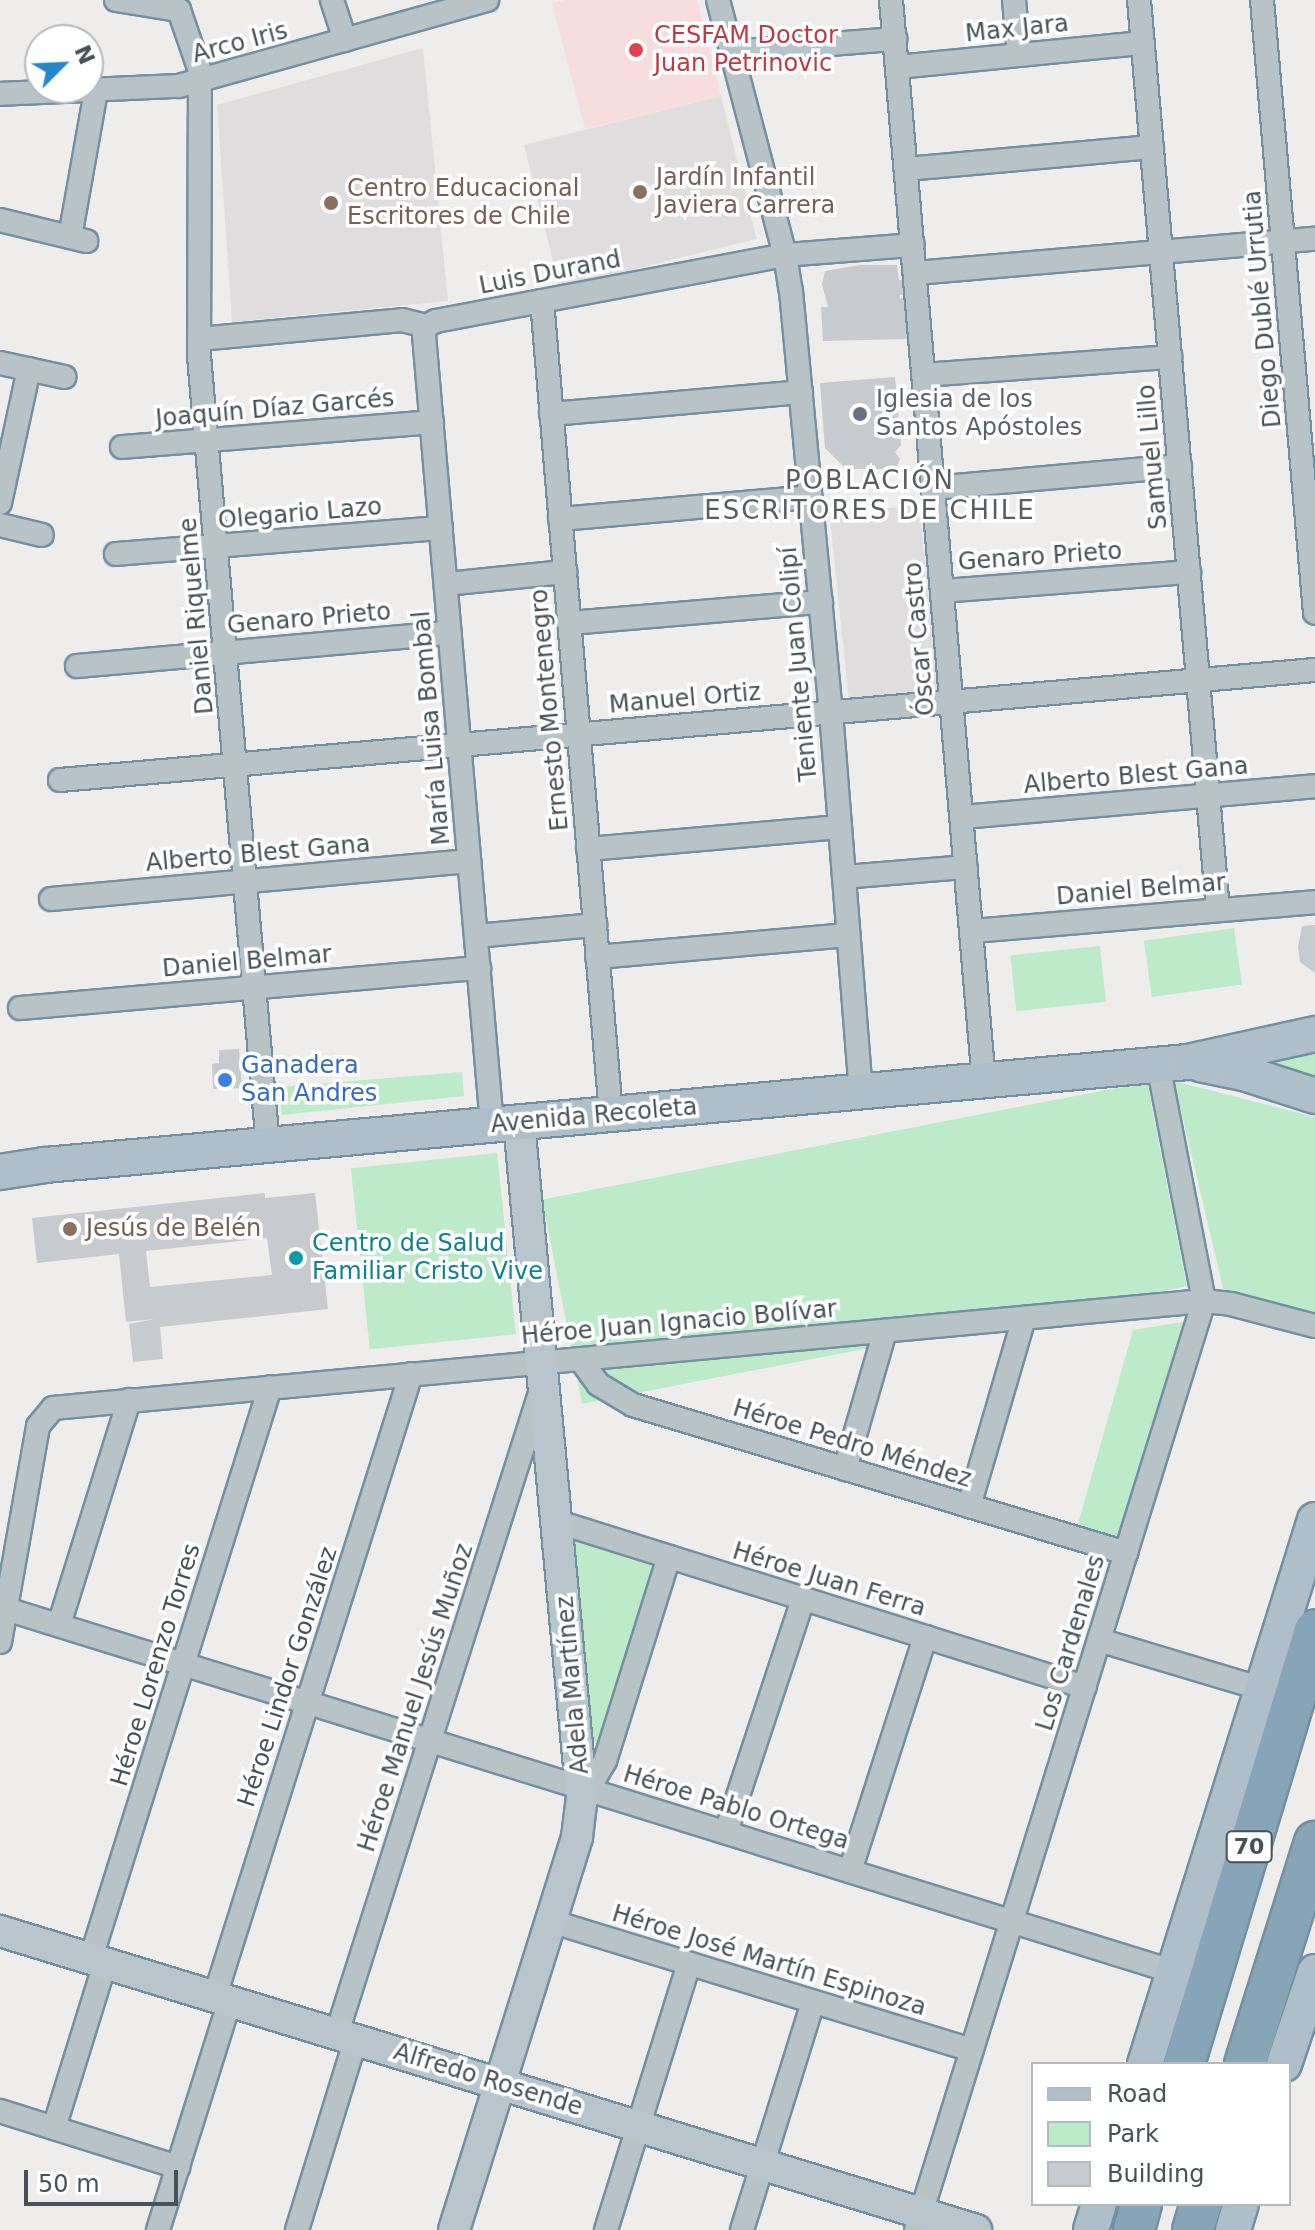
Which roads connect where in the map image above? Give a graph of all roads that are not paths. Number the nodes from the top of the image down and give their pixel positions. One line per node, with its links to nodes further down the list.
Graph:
1 (116, 0): 15 (street, Daniel Riquelme)
2 (332, 0): 10 (street)
3 (487, 0): 10 (street, Arco Iris)
4 (718, 0): 12 (street, Teniente Juan Colipí)
5 (891, 0): 9 (street, Óscar Castro)
6 (1014, 0): 13 (street)
7 (1139, 0): 11 (street, Samuel Lillo)
8 (1262, 0): 24 (street, Diego Dublé Urrutia)
9 (895, 39): 12 (street); 14 (street, Óscar Castro)
10 (345, 40): 15 (street, Arco Iris)
11 (1143, 43): 13 (street, Max Jara); 20 (street, Samuel Lillo)
12 (732, 52): 27 (street, Teniente Juan Colipí)
13 (1019, 55): 14 (street, Max Jara)
14 (897, 67): 21 (street, Óscar Castro)
15 (199, 82): 16 (street, Arco Iris); 31 (street, Daniel Riquelme)
16 (104, 90)
17 (24, 93): 18 (street, Arco Iris)
18 (0, 94)
19 (94, 104): 22 (street)
20 (1152, 147): 21 (street); 26 (street, Samuel Lillo)
21 (906, 169): 25 (street, Óscar Castro)
22 (0, 220)
23 (1315, 239): 24 (street)
24 (1283, 242): 26 (street); 57 (street, Diego Dublé Urrutia)
25 (913, 245): 27 (street, Luis Durand); 28 (street, Óscar Castro)
26 (1161, 253): 28 (street); 32 (street, Samuel Lillo)
27 (785, 255): 29 (street, Luis Durand); 37 (street, Teniente Juan Colipí)
28 (915, 273): 35 (street, Óscar Castro)
29 (542, 301): 30 (street, Luis Durand); 38 (street, Ernesto Montenegro)
30 (426, 326): 31 (street, Luis Durand); 39 (street, María Luisa Bombal)
31 (199, 339): 40 (street, Daniel Riquelme)
32 (1170, 357): 35 (street); 42 (street, Samuel Lillo)
33 (0, 363): 34 (street)
34 (29, 369): 36 (street); 45 (street)
35 (924, 375): 43 (street, Óscar Castro)
36 (65, 377)
37 (801, 392): 38 (street); 44 (street, Teniente Juan Colipí)
38 (551, 414): 46 (street, Ernesto Montenegro)
39 (432, 422): 40 (street, Joaquín Díaz Garcés); 48 (street, María Luisa Bombal)
40 (208, 440): 41 (street, Joaquín Díaz Garcés); 50 (street, Daniel Riquelme)
41 (122, 447)
42 (1180, 466): 43 (street); 53 (street, Samuel Lillo)
43 (933, 488): 55 (street, Óscar Castro)
44 (810, 497): 46 (street); 56 (street, Teniente Juan Colipí)
45 (0, 503)
46 (560, 519): 52 (street, Ernesto Montenegro)
47 (0, 525): 49 (street)
48 (441, 528): 50 (street, Olegario Lazo); 54 (street, María Luisa Bombal)
49 (42, 535)
50 (217, 547): 51 (street, Olegario Lazo); 60 (street, Daniel Riquelme)
51 (116, 554)
52 (565, 572): 54 (street); 58 (street, Ernesto Montenegro)
53 (1189, 572): 55 (street, Genaro Prieto); 63 (street, Samuel Lillo)
54 (446, 584): 59 (street, María Luisa Bombal)
55 (942, 591): 64 (street, Óscar Castro)
56 (821, 602): 58 (street); 65 (street, Teniente Juan Colipí)
57 (1315, 613)
58 (569, 623): 66 (street, Ernesto Montenegro)
59 (450, 633): 60 (street, Genaro Prieto); 67 (street, María Luisa Bombal)
60 (226, 653): 61 (street, Genaro Prieto); 68 (street, Daniel Riquelme)
61 (77, 666)
62 (1315, 670): 63 (street, Manuel Ortiz)
63 (1198, 680): 64 (street, Manuel Ortiz); 71 (street, Samuel Lillo)
64 (952, 702): 65 (street, Manuel Ortiz); 72 (street, Óscar Castro)
65 (831, 712): 66 (street, Manuel Ortiz); 73 (street, Teniente Juan Colipí)
66 (579, 735): 67 (street, Manuel Ortiz); 74 (street, Ernesto Montenegro)
67 (459, 745): 68 (street, Manuel Ortiz); 75 (street, María Luisa Bombal)
68 (235, 765): 69 (street, Manuel Ortiz); 78 (street, Daniel Riquelme)
69 (60, 780)
70 (1315, 786): 71 (street, Alberto Blest Gana)
71 (1209, 796): 72 (street, Alberto Blest Gana); 81 (street, Samuel Lillo)
72 (962, 817): 76 (street, Óscar Castro)
73 (840, 827): 74 (street); 77 (street, Teniente Juan Colipí)
74 (588, 849): 82 (street, Ernesto Montenegro)
75 (469, 861): 78 (street, Alberto Blest Gana); 85 (street, María Luisa Bombal)
76 (966, 867): 77 (street); 83 (street, Óscar Castro)
77 (844, 877): 84 (street, Teniente Juan Colipí)
78 (245, 881): 79 (street, Alberto Blest Gana); 88 (street, Daniel Riquelme)
79 (51, 899)
80 (1315, 902): 81 (street, Daniel Belmar)
81 (1218, 910): 83 (street, Daniel Belmar)
82 (595, 925): 85 (street); 86 (street, Ernesto Montenegro)
83 (972, 931): 92 (street, Óscar Castro)
84 (848, 935): 86 (street); 93 (street, Teniente Juan Colipí)
85 (476, 936): 87 (street, María Luisa Bombal)
86 (597, 957): 95 (street, Ernesto Montenegro)
87 (479, 968): 88 (street, Daniel Belmar); 96 (street, María Luisa Bombal)
88 (254, 988): 89 (street, Daniel Belmar); 97 (street, Daniel Riquelme)
89 (20, 1008)
90 (1315, 1034): 91 (main road, Avenida Recoleta)
91 (1173, 1064): 92 (main road, Avenida Recoleta); 94 (main road, Avenida Recoleta); 99 (street, Los Cardenales)
92 (984, 1082): 93 (main road, Avenida Recoleta)
93 (861, 1092): 95 (main road, Avenida Recoleta)
94 (1315, 1096)
95 (611, 1115): 96 (main road, Avenida Recoleta)
96 (506, 1124): 97 (main road, Avenida Recoleta); 104 (street, Adela Martínez)
97 (268, 1146): 98 (main road, Avenida Recoleta)
98 (0, 1172)
99 (1204, 1301): 100 (street, Héroe Juan Ignacio Bolívar); 101 (street, Héroe Juan Ignacio Bolívar); 112 (street, Los Cardenales)
100 (1024, 1318): 102 (street, Héroe Juan Ignacio Bolívar); 109 (street)
101 (1315, 1326)
102 (885, 1331): 103 (street, Héroe Juan Ignacio Bolívar); 108 (street)
103 (580, 1359): 104 (street, Héroe Juan Ignacio Bolívar); 108 (street, Héroe Pedro Méndez)
104 (544, 1371): 105 (street, Héroe Juan Ignacio Bolívar); 111 (street, Adela Martínez); 125 (street, Héroe Manuel Jesús Muñoz)
105 (411, 1374): 106 (street, Héroe Juan Ignacio Bolívar); 124 (street, Héroe Lindor González)
106 (270, 1387): 107 (street, Héroe Juan Ignacio Bolívar); 121 (street, Héroe Lorenzo Torres)
107 (129, 1400): 115 (street, Héroe Juan Ignacio Bolívar); 116 (street)
108 (845, 1469): 109 (street, Héroe Pedro Méndez)
109 (969, 1506): 112 (street, Héroe Pedro Méndez)
110 (1315, 1520): 123 (main road)
111 (558, 1522): 113 (street, Héroe Juan Ferra); 126 (street, Adela Martínez)
112 (1126, 1553): 119 (street, Los Cardenales)
113 (669, 1557): 114 (street, Héroe Juan Ferra); 126 (street)
114 (803, 1599): 118 (street, Héroe Juan Ferra); 127 (street)
115 (6, 1609): 116 (street, Héroe Pablo Ortega); 120 (street)
116 (59, 1625): 121 (street, Héroe Pablo Ortega)
117 (1315, 1630): 142 (highway, 70)
118 (925, 1637): 122 (street, Héroe Juan Ferra); 129 (street)
119 (1099, 1640): 122 (street, Los Cardenales); 123 (street)
120 (0, 1642)
121 (183, 1664): 124 (street, Héroe Pablo Ortega); 133 (street, Héroe Lorenzo Torres)
122 (1085, 1687): 131 (street, Los Cardenales)
123 (1262, 1689): 135 (main road)
124 (307, 1702): 125 (street, Héroe Pablo Ortega); 137 (street, Héroe Lindor González)
125 (430, 1741): 126 (street, Héroe Pablo Ortega); 139 (street, Héroe Manuel Jesús Muñoz)
126 (582, 1787): 127 (street, Héroe Pablo Ortega); 130 (street, Adela Martínez)
127 (726, 1832): 129 (street, Héroe Pablo Ortega)
128 (1315, 1842): 143 (highway, 70)
129 (850, 1871): 131 (street, Héroe Pablo Ortega)
130 (550, 1921): 134 (street, Héroe José Martín Espinoza); 145 (street, Adela Martínez)
131 (1012, 1921): 135 (street, Héroe Pablo Ortega); 140 (street, Los Cardenales)
132 (0, 1931): 133 (street, Alfredo Rosende)
133 (98, 1961): 137 (street, Alfredo Rosende); 148 (street, Héroe Lorenzo Torres)
134 (689, 1964): 138 (street, Héroe José Martín Espinoza); 147 (street)
135 (1174, 1972): 141 (main road)
136 (1315, 1972): 144 (main road)
137 (222, 1998): 139 (street, Alfredo Rosende); 150 (street, Héroe Lindor González)
138 (813, 2002): 140 (street, Héroe José Martín Espinoza); 149 (street)
139 (347, 2035): 145 (street, Alfredo Rosende); 157 (street, Héroe Manuel Jesús Muñoz)
140 (972, 2050): 155 (street, Los Cardenales)
141 (1146, 2062)
142 (1185, 2062)
143 (1246, 2062)
144 (1285, 2062)
145 (500, 2084): 147 (street, Alfredo Rosende); 158 (street, Adela Martínez)
146 (0, 2111): 148 (street)
147 (638, 2126): 149 (street, Alfredo Rosende); 159 (street)
148 (54, 2128): 150 (street)
149 (762, 2165): 155 (street, Alfredo Rosende); 160 (street)
150 (178, 2167): 156 (street, Héroe Lindor González)
151 (1098, 2206): 162 (main road)
152 (1140, 2206): 163 (highway)
153 (1200, 2206): 164 (highway)
154 (1240, 2206): 165 (main road)
155 (919, 2221): 161 (street, Alfredo Rosende)
156 (158, 2230)
157 (297, 2230)
158 (454, 2230)
159 (606, 2230)
160 (742, 2230)
161 (976, 2230)
162 (1091, 2230)
163 (1134, 2230)
164 (1193, 2230)
165 (1233, 2230)

